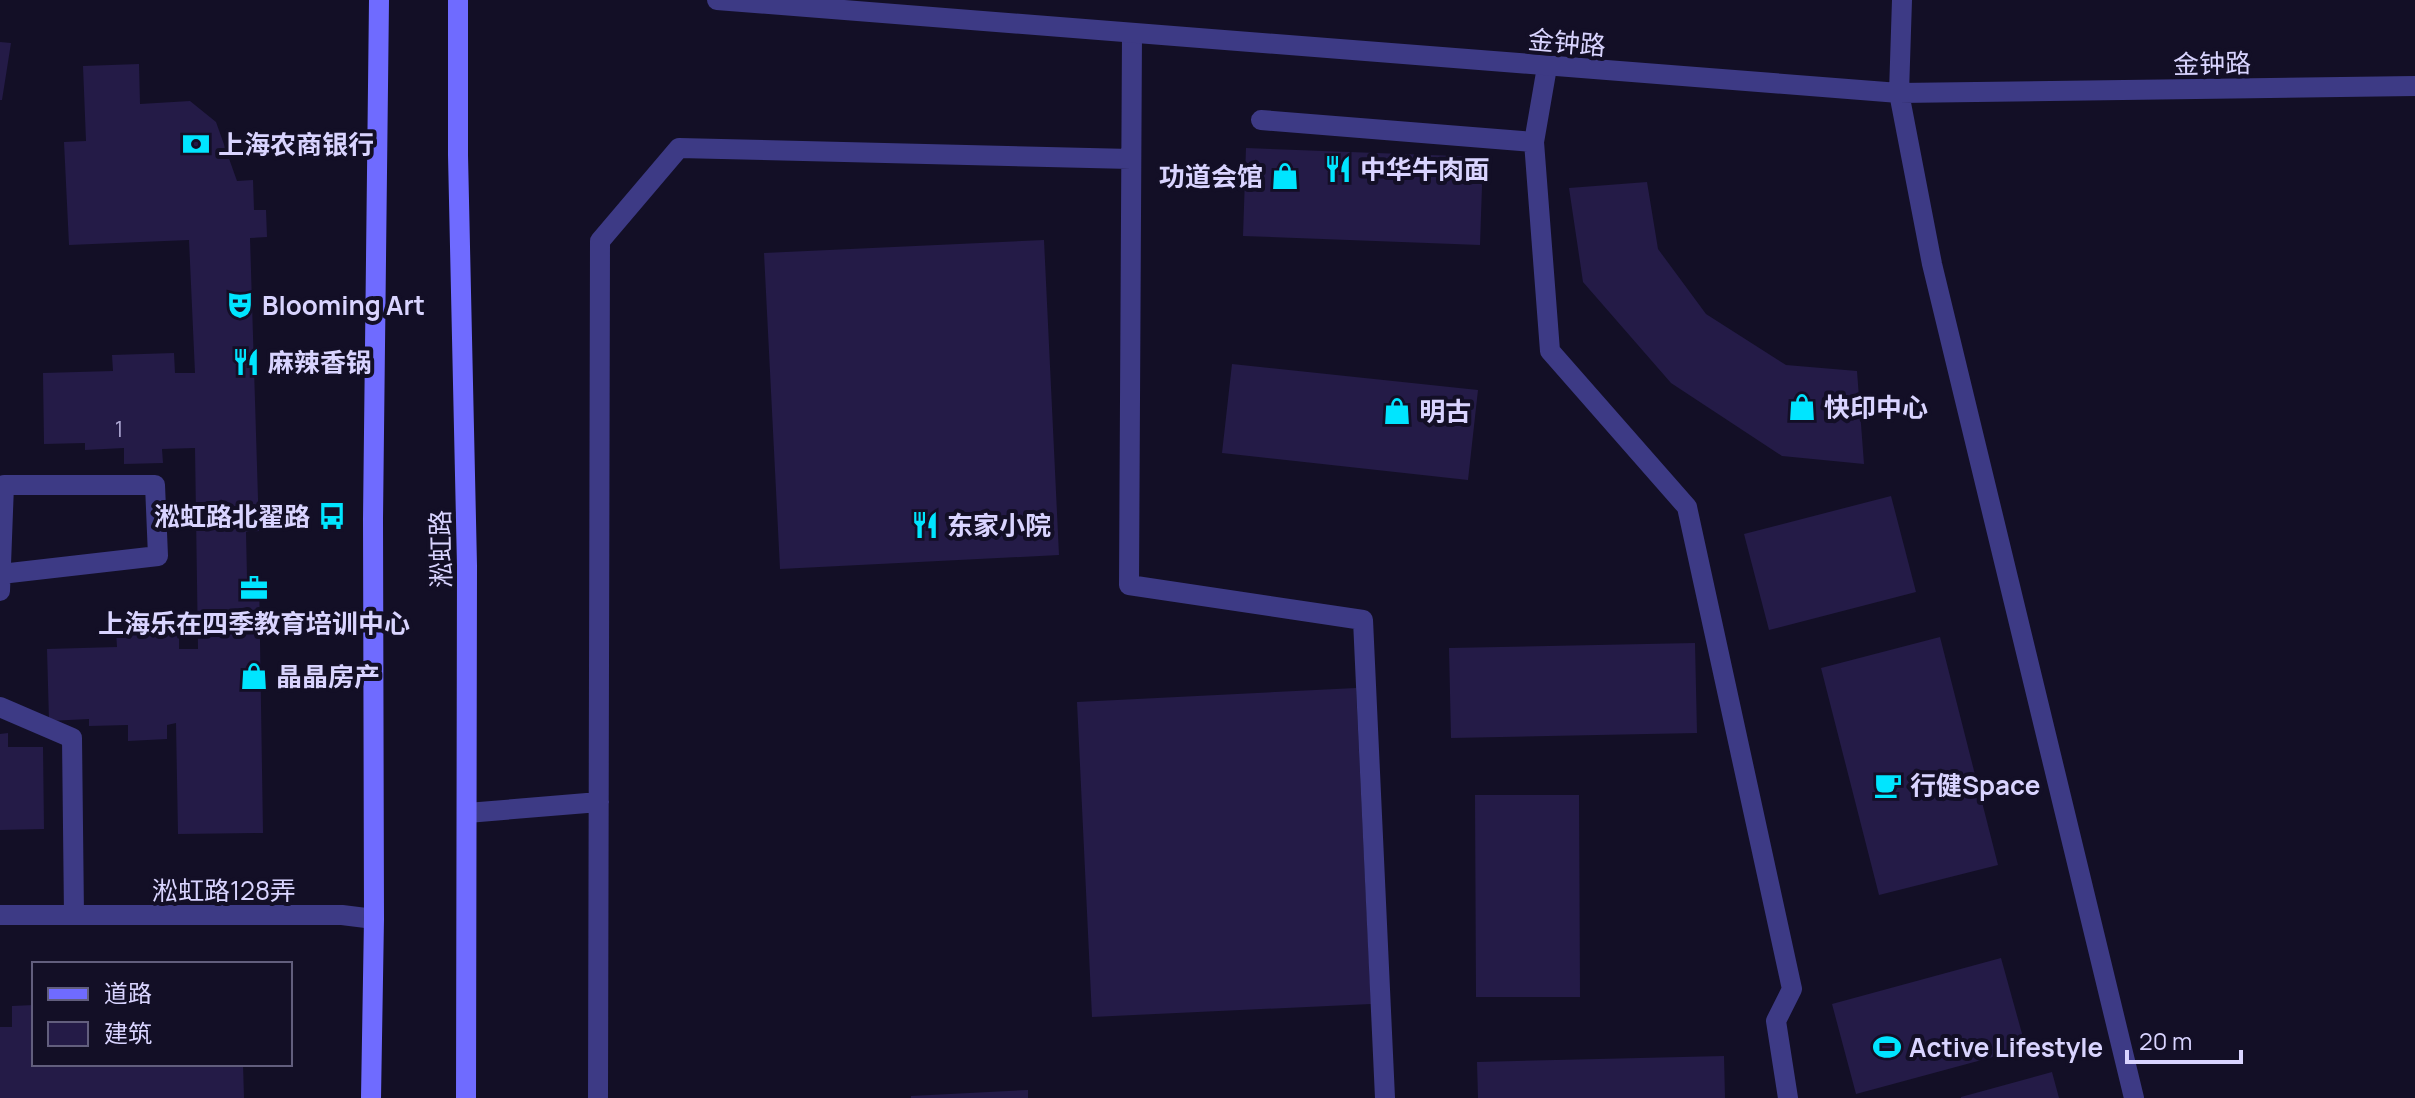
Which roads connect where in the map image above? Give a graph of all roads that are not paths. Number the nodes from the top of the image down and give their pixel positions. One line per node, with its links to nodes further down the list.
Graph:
1 (379, 0): 20 (main road)
2 (458, 0): 17 (main road, 淞虹路)
3 (717, 0): 5 (street, 金钟路)
4 (1902, 0): 9 (street)
5 (859, 6): 6 (street, 金钟路)
6 (1132, 34): 7 (street, 金钟路); 12 (street)
7 (1547, 67): 9 (street, 金钟路); 11 (street)
8 (2415, 86): 9 (street, 金钟路)
9 (1899, 93): 26 (street)
10 (1261, 120): 11 (street)
11 (1534, 142): 25 (street)
12 (1131, 159): 16 (street); 24 (street)
13 (1, 574): 13 (street); 14 (street)
14 (0, 591)
15 (0, 707): 19 (street)
16 (599, 802): 17 (street); 23 (street)
17 (467, 813): 22 (main road, 淞虹路)
18 (0, 915): 19 (street, 淞虹路128弄)
19 (74, 915): 20 (street, 淞虹路128弄)
20 (374, 919): 21 (main road)
21 (371, 1098)
22 (466, 1098)
23 (598, 1098)
24 (1385, 1098)
25 (1788, 1098)
26 (2134, 1098)

